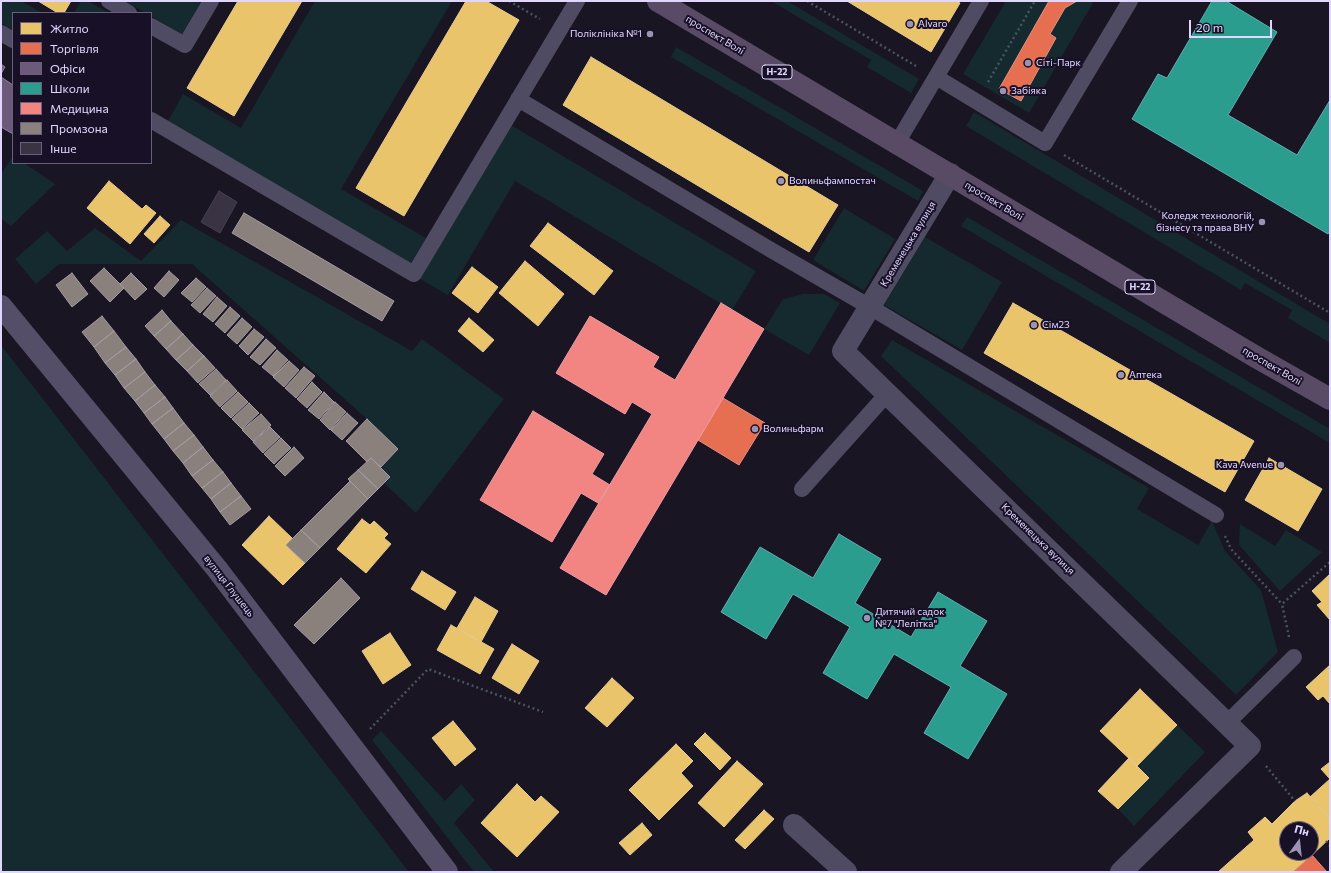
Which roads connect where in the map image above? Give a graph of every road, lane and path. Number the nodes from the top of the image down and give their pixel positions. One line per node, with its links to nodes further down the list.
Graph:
1 (109, 1): 10 (lane)
2 (211, 1): 11 (lane)
3 (509, 1): 12 (path)
4 (577, 1): 12 (lane)
5 (658, 1): 19 (main road, проспект Волі / Н-22)
6 (807, 1): 15 (path)
7 (981, 1): 15 (lane)
8 (1035, 1): 17 (path)
9 (1130, 1): 20 (lane)
10 (127, 12)
11 (152, 27)
12 (559, 30): 16 (lane)
13 (1, 33): 14 (lane)
14 (12, 39)
15 (936, 77): 17 (lane); 19 (lane)
16 (518, 99): 18 (lane); 23 (lane)
17 (976, 101): 20 (lane)
18 (152, 121)
19 (897, 143): 21 (main road, проспект Волі / Н-22)
20 (1045, 143): 24 (path)
21 (950, 174): 23 (street, Кременецька вулиця); 26 (main road, проспект Волі / Н-22)
22 (1, 306): 35 (street, вулиця Глушець)
23 (870, 307): 25 (street, Кременецька вулиця); 28 (lane)
24 (1330, 313)
25 (887, 394): 27 (lane); 33 (street, Кременецька вулиця)
26 (1330, 399)
27 (802, 489)
28 (1216, 515): 30 (path)
29 (1330, 562): 30 (path)
30 (1282, 604): 31 (path)
31 (1294, 657): 33 (lane)
32 (543, 712): 35 (path)
33 (1227, 723): 34 (street, Кременецька вулиця)
34 (1250, 746): 36 (path); 42 (street)
35 (352, 748): 40 (street, вулиця Глушець)
36 (1295, 801)
37 (794, 825): 41 (street)
38 (1326, 841): 39 (path)
39 (1330, 846)
40 (447, 872)
41 (846, 872)
42 (1121, 872)

